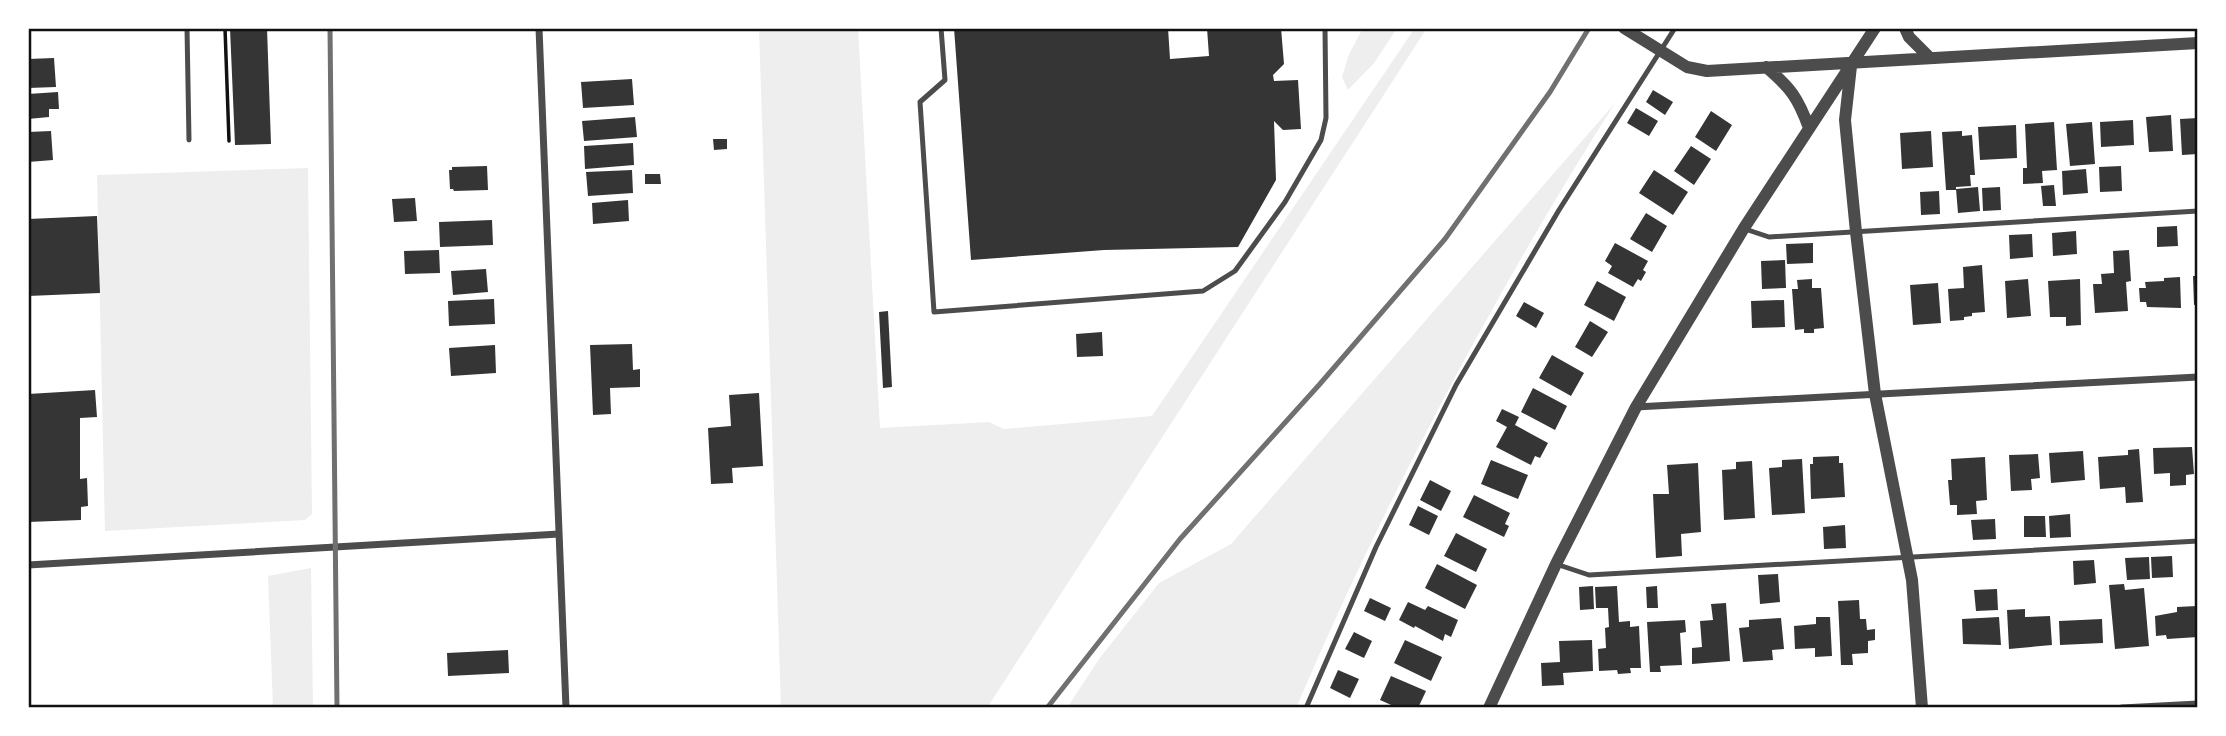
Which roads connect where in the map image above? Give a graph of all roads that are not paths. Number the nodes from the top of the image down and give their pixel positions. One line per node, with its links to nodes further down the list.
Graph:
1 (187, 28): 15 (lane)
2 (539, 28): 22 (street)
3 (941, 28): 4 (lane)
4 (1325, 28)
5 (1624, 28): 10 (street)
6 (1675, 28): 10 (lane)
7 (1875, 28): 12 (street)
8 (1905, 28): 11 (street)
9 (2198, 43): 11 (street)
10 (1660, 51): 13 (street); 29 (lane)
11 (1930, 58): 12 (street)
12 (1851, 62): 13 (street); 14 (street); 18 (street)
13 (1766, 67): 14 (street)
14 (1809, 128): 17 (street)
15 (189, 140)
16 (2198, 211): 18 (lane)
17 (1744, 228): 18 (lane); 21 (street)
18 (1856, 232): 20 (street)
19 (2198, 377): 20 (street)
20 (1875, 394): 21 (street); 24 (street)
21 (1636, 407): 25 (street)
22 (559, 534): 26 (street); 28 (street)
23 (2198, 541): 24 (lane)
24 (1907, 556): 25 (lane); 31 (street)
25 (1556, 564): 30 (street)
26 (28, 565)
27 (2198, 704): 32 (street)
28 (565, 708)
29 (1306, 708)
30 (1489, 708)
31 (1922, 708)
32 (2122, 708)

